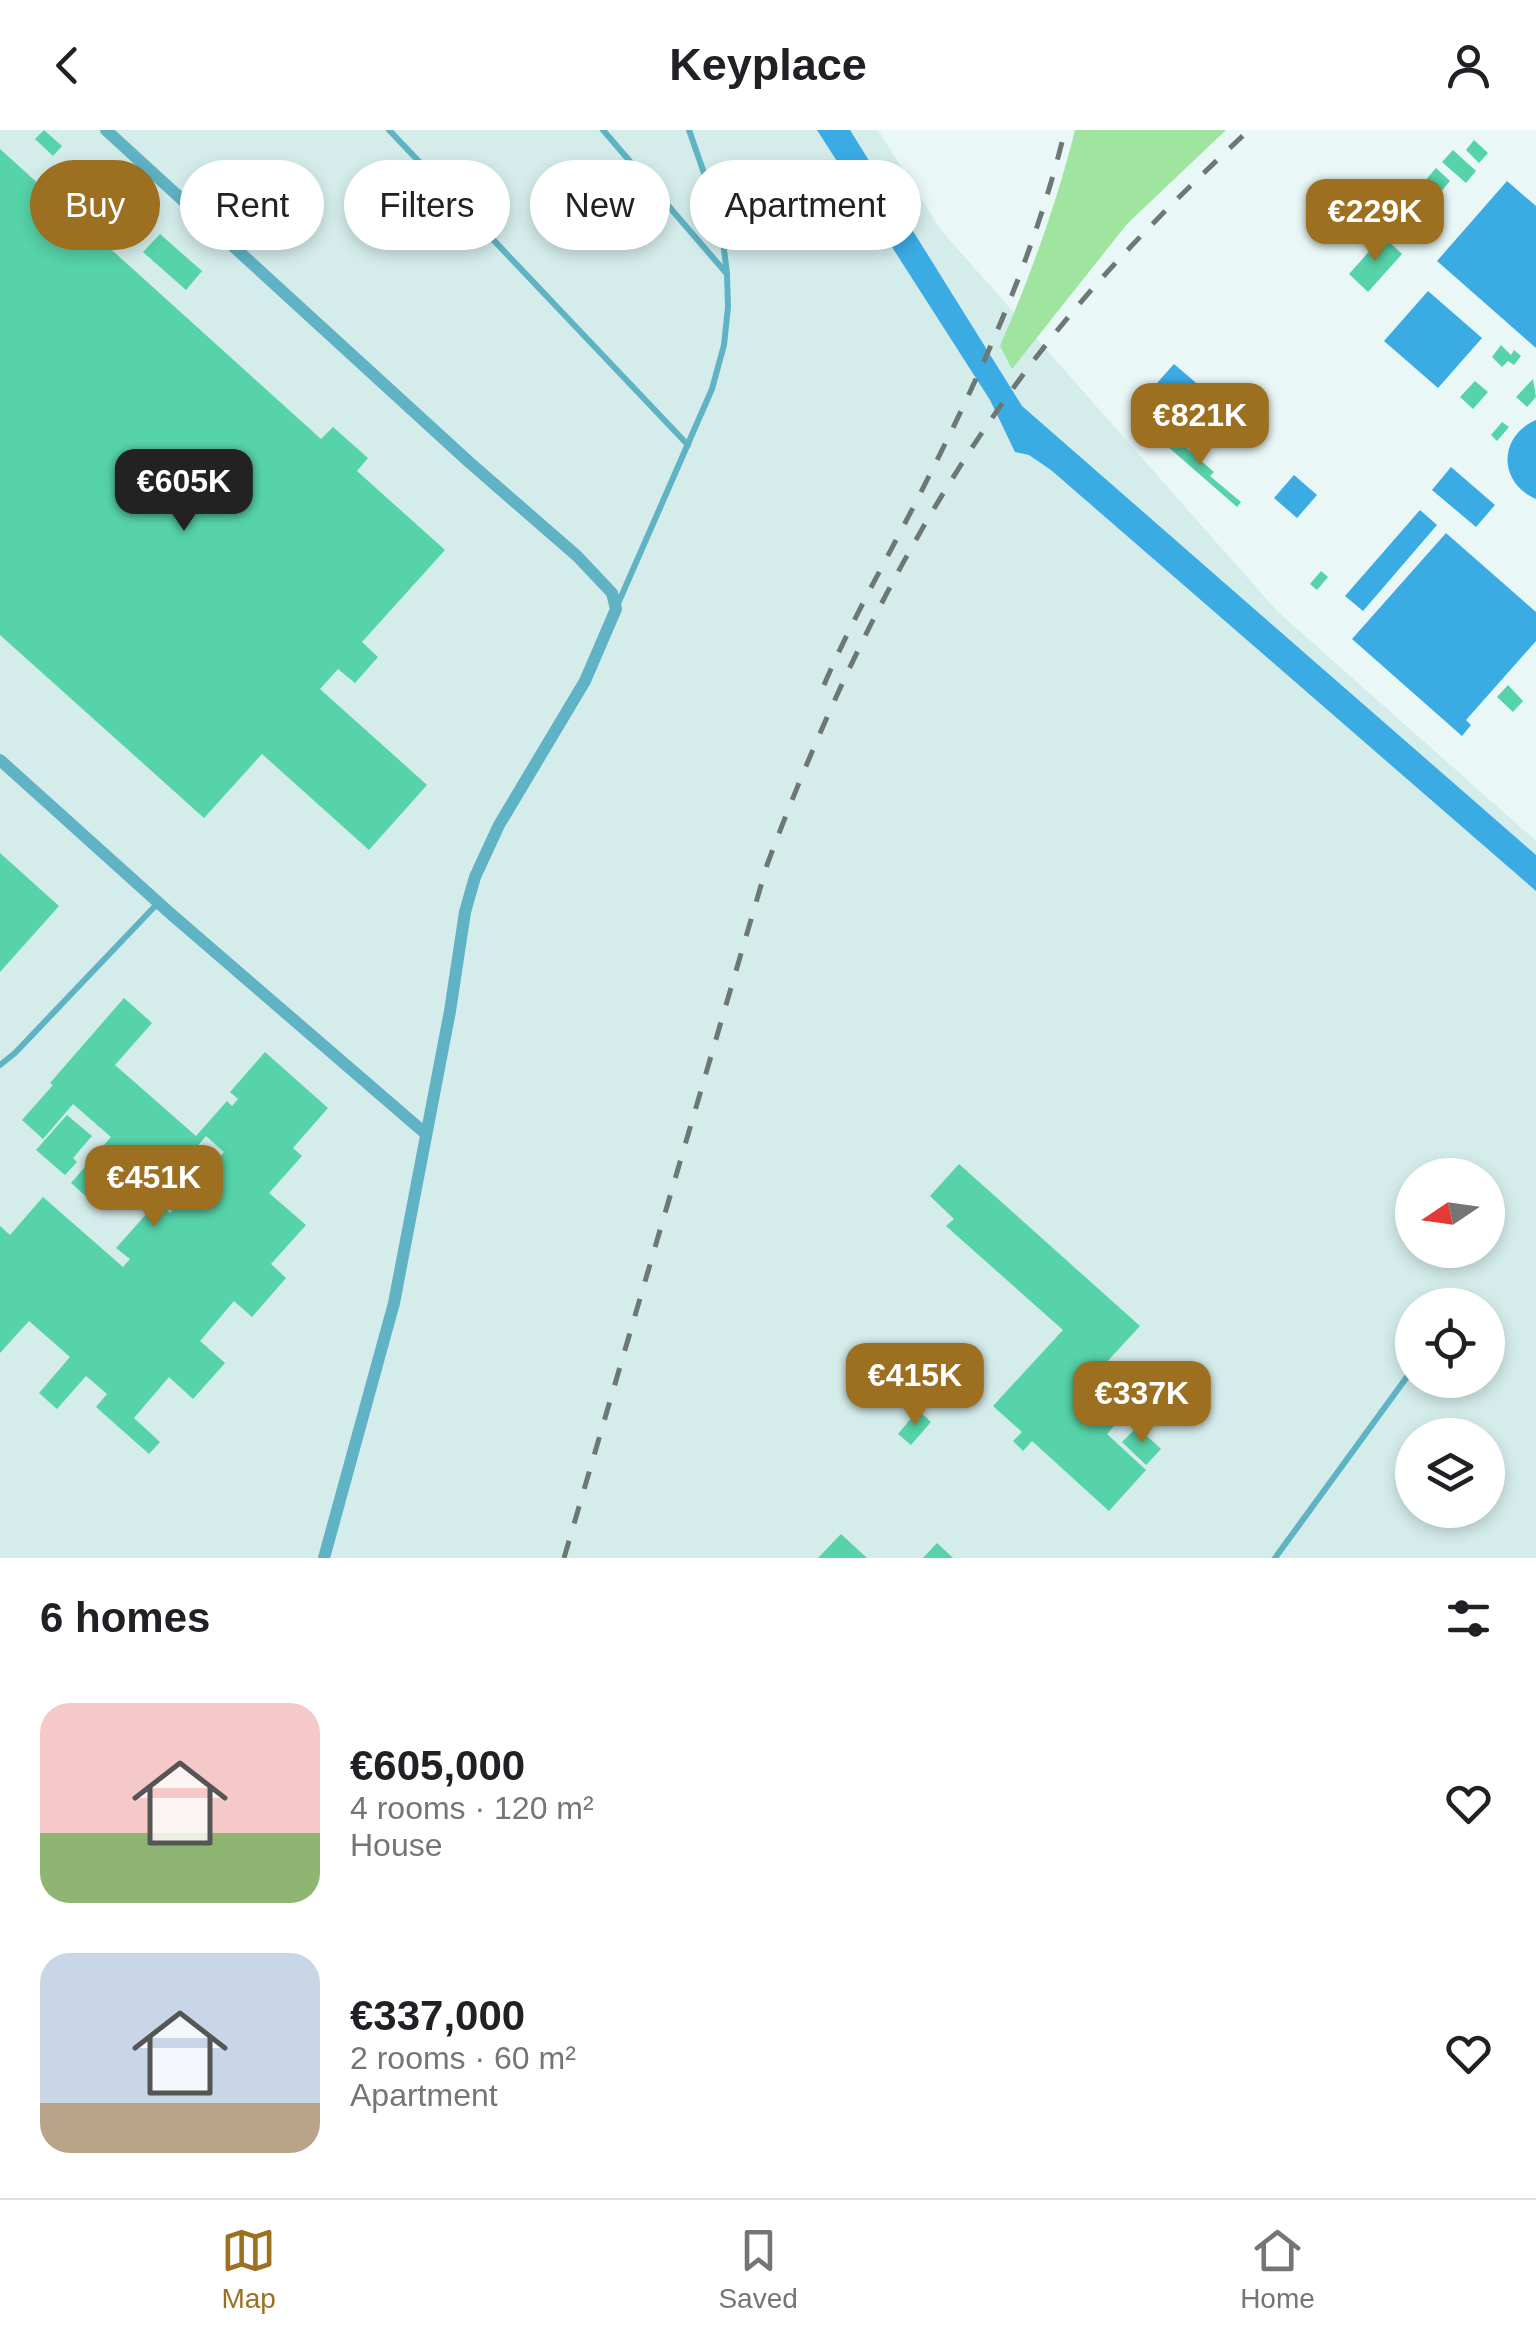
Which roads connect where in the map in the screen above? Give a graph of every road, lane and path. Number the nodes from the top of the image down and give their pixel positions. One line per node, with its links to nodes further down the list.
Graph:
1 (106, 130): 7 (street)
2 (389, 130): 6 (lane)
3 (604, 130): 5 (lane)
4 (689, 130): 5 (lane)
5 (727, 274): 6 (lane)
6 (688, 445): 7 (lane)
7 (616, 609): 11 (street)
8 (0, 760): 9 (street)
9 (158, 903): 10 (lane); 11 (street)
10 (0, 1065)
11 (426, 1134): 13 (street)
12 (1395, 1393): 14 (lane)
13 (324, 1558)
14 (1275, 1558)

